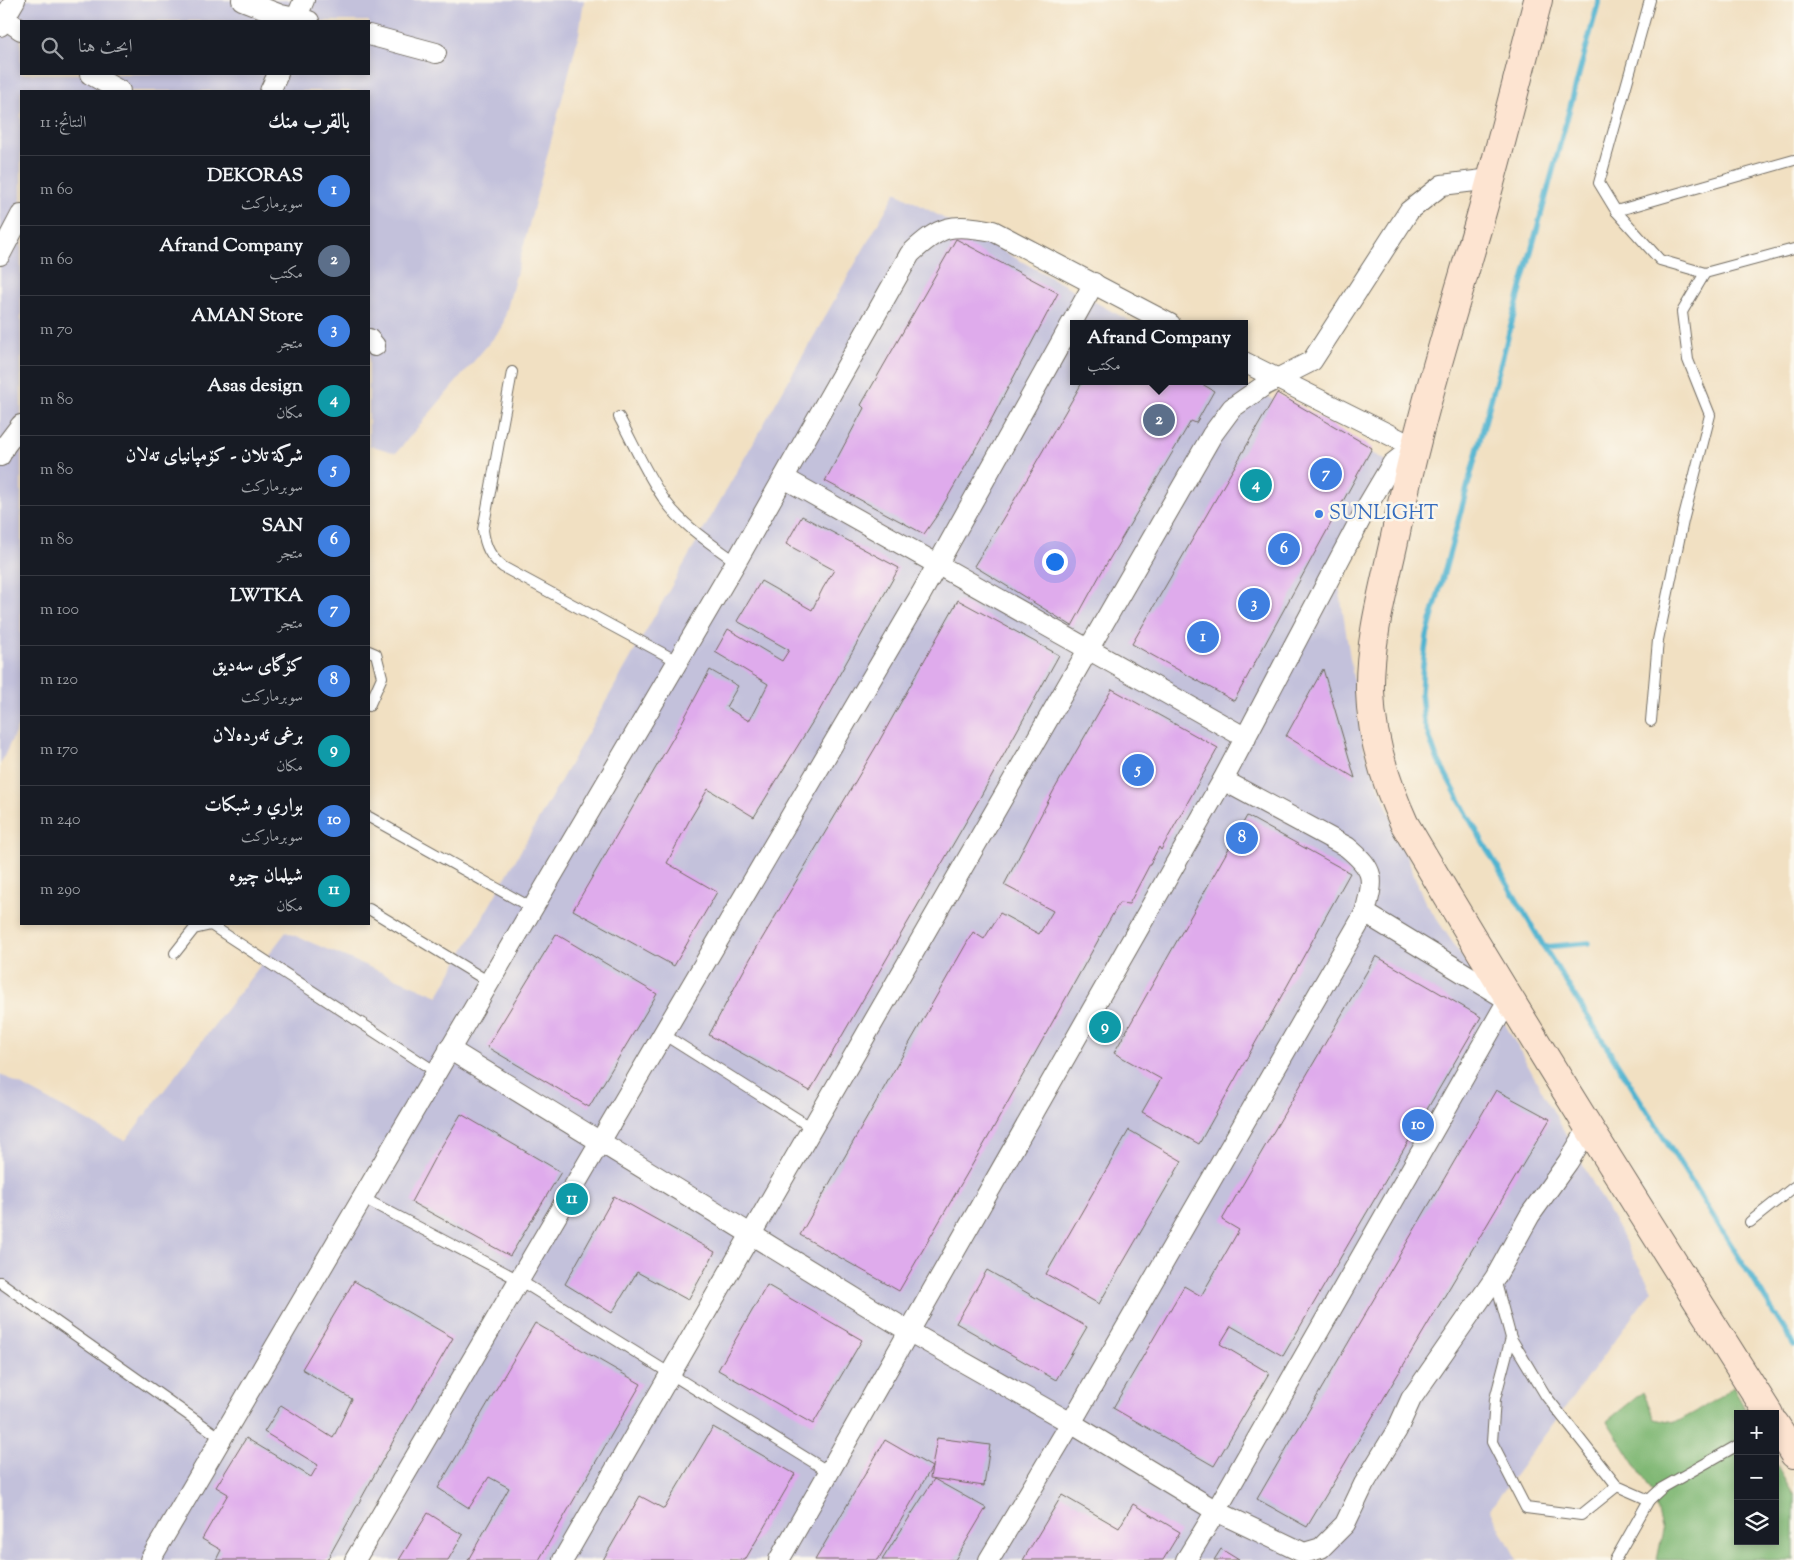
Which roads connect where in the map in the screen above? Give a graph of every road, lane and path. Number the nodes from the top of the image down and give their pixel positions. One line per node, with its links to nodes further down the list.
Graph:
1 (15, 0): 6 (street)
2 (242, 0): 5 (street)
3 (1538, 0): 12 (street)
4 (1650, 0): 13 (lane)
5 (301, 15)
6 (9, 25)
7 (370, 35): 8 (street)
8 (436, 53)
9 (278, 75): 10 (street)
10 (270, 90)
11 (1794, 160): 13 (lane)
12 (1491, 179): 24 (street); 27 (street)
13 (1616, 211): 17 (lane)
14 (20, 217): 16 (street)
15 (1794, 249): 17 (lane)
16 (0, 255)
17 (1705, 273): 36 (lane)
18 (1094, 283): 19 (street); 20 (street); 29 (street)
19 (1073, 320)
20 (1163, 320)
21 (1070, 326): 31 (street)
22 (1248, 364): 24 (street)
23 (512, 372): 34 (lane)
24 (1276, 380): 27 (street); 32 (street)
25 (619, 417): 30 (lane)
26 (20, 426): 28 (street)
27 (1414, 447): 37 (street); 45 (street)
28 (0, 456)
29 (784, 478): 30 (street); 31 (street)
30 (736, 562): 34 (street)
31 (938, 564): 32 (street); 46 (street)
32 (1088, 650): 37 (street); 49 (street)
33 (370, 652): 35 (lane)
34 (677, 661): 40 (street)
35 (370, 704)
36 (1651, 721)
37 (1246, 738): 38 (street)
38 (1223, 780): 42 (street); 59 (street)
39 (370, 818): 40 (lane)
40 (532, 908): 44 (street)
41 (370, 911): 44 (lane)
42 (1365, 913): 45 (street); 63 (street)
43 (175, 953): 48 (lane)
44 (489, 982): 47 (street)
45 (1508, 1000): 50 (street); 71 (street)
46 (663, 1034): 49 (lane); 51 (street)
47 (450, 1050): 48 (street); 51 (street)
48 (436, 1072): 53 (street)
49 (812, 1128): 55 (street)
50 (1588, 1129): 56 (street); 62 (street)
51 (600, 1142): 55 (street); 57 (street)
52 (1794, 1187): 54 (lane)
53 (362, 1198): 57 (lane); 65 (street)
54 (1750, 1222)
55 (751, 1235): 59 (street); 61 (street)
56 (1495, 1278): 60 (lane); 72 (street)
57 (519, 1280): 61 (lane); 74 (street)
58 (0, 1282): 65 (lane)
59 (910, 1332): 63 (street); 68 (street)
60 (1511, 1338): 69 (lane); 69 (lane)
61 (670, 1373): 68 (lane); 75 (street)
62 (1766, 1410)
63 (1071, 1423): 71 (street); 77 (street)
64 (1779, 1430): 67 (street)
65 (221, 1438): 73 (street)
66 (1734, 1447): 70 (lane)
67 (1794, 1454)
68 (829, 1472): 76 (street)
69 (1617, 1486): 70 (lane)
70 (1649, 1500): 79 (lane)
71 (1216, 1511): 72 (street); 78 (street)
72 (1305, 1558)
73 (150, 1560)
74 (355, 1560)
75 (563, 1560)
76 (779, 1560)
77 (989, 1560)
78 (1186, 1560)
79 (1615, 1560)

